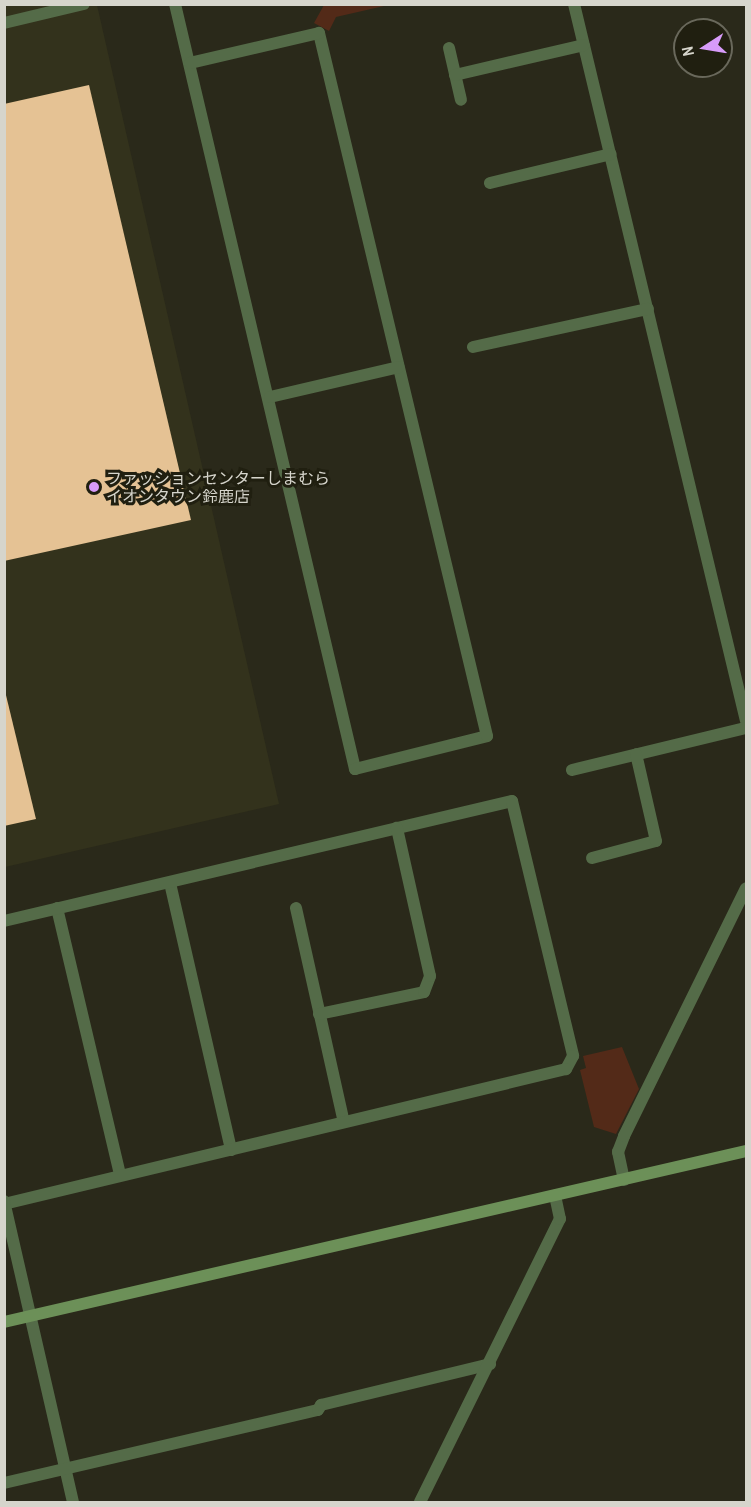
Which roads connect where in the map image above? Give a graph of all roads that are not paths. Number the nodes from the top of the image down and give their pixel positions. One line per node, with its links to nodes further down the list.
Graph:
1 (84, 4): 4 (street)
2 (175, 4): 7 (street)
3 (574, 4): 5 (street)
4 (4, 23)
5 (584, 45): 8 (street); 10 (street)
6 (449, 48): 8 (street)
7 (190, 63): 14 (street); 15 (street)
8 (455, 75): 9 (street)
9 (461, 100)
10 (611, 154): 11 (street); 12 (street)
11 (490, 183)
12 (648, 309): 13 (street); 16 (street)
13 (473, 347)
14 (399, 367): 15 (street); 15 (street)
15 (270, 397)
16 (747, 721)
17 (747, 728): 18 (street)
18 (636, 754): 19 (street); 21 (street)
19 (572, 770)
20 (397, 828): 22 (street); 27 (street); 28 (street)
21 (592, 858)
22 (170, 883): 24 (street); 29 (street)
23 (747, 888): 32 (street)
24 (57, 908): 26 (street); 31 (street)
25 (296, 908): 27 (street)
26 (4, 921)
27 (319, 1014): 28 (street)
28 (344, 1122): 29 (street)
29 (231, 1150): 31 (street)
30 (747, 1151): 32 (street)
31 (120, 1176): 34 (street)
32 (624, 1180): 33 (street)
33 (555, 1196): 35 (street); 37 (street)
34 (5, 1203): 35 (street)
35 (30, 1316): 36 (street); 38 (street)
36 (4, 1322)
37 (490, 1364): 38 (street); 41 (street)
38 (65, 1469): 39 (street); 40 (street)
39 (4, 1483)
40 (73, 1503)
41 (420, 1503)

